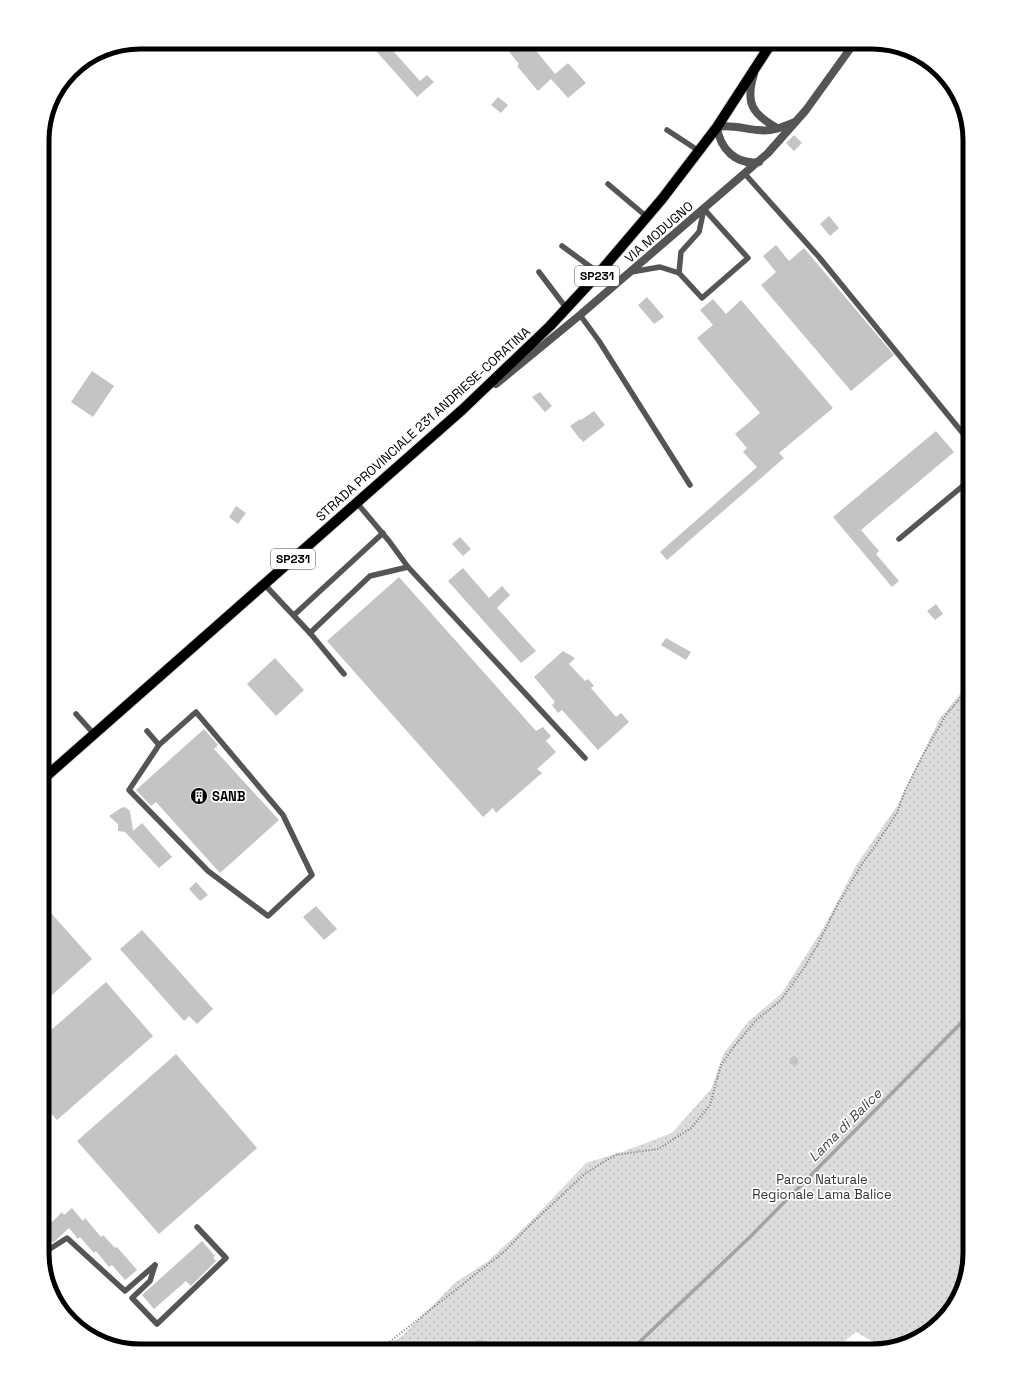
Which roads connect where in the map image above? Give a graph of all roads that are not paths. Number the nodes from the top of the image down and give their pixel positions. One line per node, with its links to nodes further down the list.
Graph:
1 (768, 49): 3 (main road, STRADA PROVINCIALE 231 ANDRIESE-CORATINA / SP231)
2 (850, 49): 4 (street, VIA MODUGNO)
3 (756, 68): 5 (main road, STRADA PROVINCIALE 231 ANDRIESE-CORATINA / SP231); 6 (street)
4 (796, 122): 6 (street); 9 (street, VIA MODUGNO)
5 (717, 127): 6 (street); 8 (main road, STRADA PROVINCIALE 231 ANDRIESE-CORATINA / SP231); 9 (street)
6 (777, 128)
7 (667, 130): 8 (lane)
8 (699, 151): 13 (main road, STRADA PROVINCIALE 231 ANDRIESE-CORATINA / SP231)
9 (759, 162): 10 (street, VIA MODUGNO)
10 (745, 174): 12 (street, VIA MODUGNO); 22 (lane)
11 (608, 184): 13 (lane)
12 (704, 209): 16 (street, VIA MODUGNO); 18 (lane); 18 (lane)
13 (647, 217): 17 (main road, STRADA PROVINCIALE 231 ANDRIESE-CORATINA / SP231)
14 (562, 246): 17 (lane)
15 (539, 272): 19 (lane)
16 (631, 272): 18 (lane); 20 (street, VIA MODUGNO)
17 (599, 273): 19 (main road, STRADA PROVINCIALE 231 ANDRIESE-CORATINA / SP231)
18 (679, 273)
19 (567, 309): 21 (main road, STRADA PROVINCIALE 231 ANDRIESE-CORATINA / SP231)
20 (580, 315): 21 (street, VIA MODUGNO); 23 (lane)
21 (462, 410): 25 (main road, STRADA PROVINCIALE 231 ANDRIESE-CORATINA / SP231)
22 (963, 433)
23 (690, 485)
24 (963, 486): 27 (lane)
25 (356, 503): 26 (lane); 29 (main road, STRADA PROVINCIALE 231 ANDRIESE-CORATINA / SP231)
26 (383, 533): 28 (lane); 30 (lane)
27 (899, 539)
28 (408, 567): 31 (lane); 37 (lane)
29 (264, 584): 30 (lane); 35 (main road, STRADA PROVINCIALE 231 ANDRIESE-CORATINA / SP231)
30 (294, 615): 31 (lane)
31 (310, 633): 32 (lane)
32 (344, 674)
33 (76, 714): 35 (lane)
34 (147, 732): 36 (lane)
35 (94, 734): 38 (main road, STRADA PROVINCIALE 231 ANDRIESE-CORATINA / SP231)
36 (159, 745): 36 (lane)
37 (585, 758)
38 (49, 774)
39 (197, 1227): 40 (lane)
40 (49, 1250)

